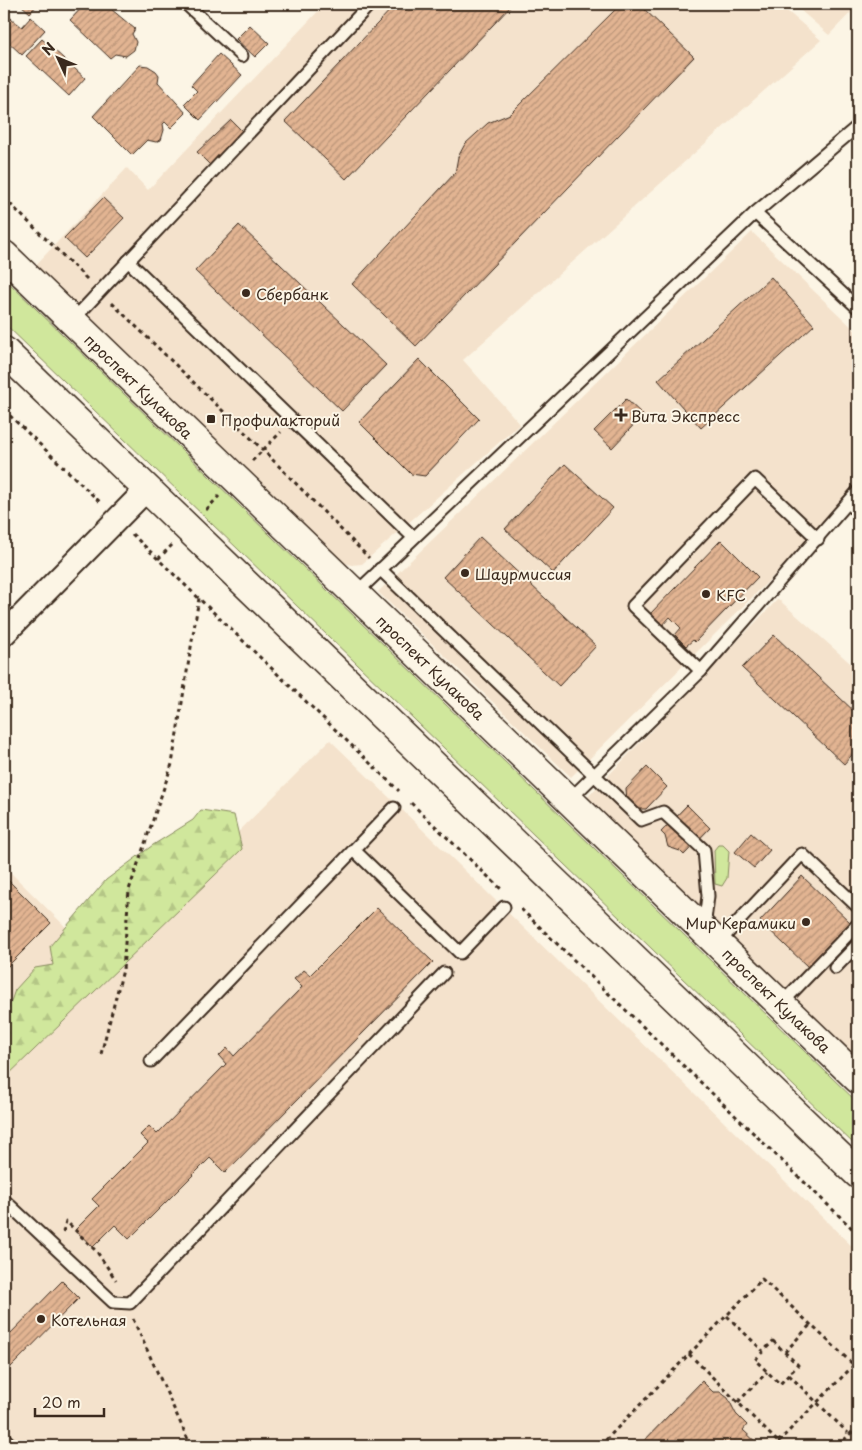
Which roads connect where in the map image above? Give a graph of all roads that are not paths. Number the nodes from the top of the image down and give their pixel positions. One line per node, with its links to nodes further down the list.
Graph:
1 (186, 4): 3 (lane)
2 (370, 4): 7 (lane)
3 (242, 56)
4 (858, 126): 5 (lane)
5 (755, 213): 8 (lane); 15 (lane)
6 (4, 255): 9 (main road, проспект Кулакова)
7 (128, 261): 9 (lane); 15 (lane)
8 (858, 308)
9 (72, 321): 18 (main road, проспект Кулакова)
10 (4, 351): 11 (main road)
11 (147, 489): 19 (street); 35 (main road)
12 (858, 491): 13 (lane)
13 (849, 503): 14 (lane); 16 (lane)
14 (858, 512)
15 (413, 537): 17 (lane)
16 (818, 539): 20 (lane); 20 (lane)
17 (380, 569): 18 (lane); 21 (lane)
18 (356, 593): 22 (main road, проспект Кулакова)
19 (4, 634)
20 (701, 671): 21 (lane)
21 (594, 774): 22 (lane); 28 (lane)
22 (569, 800): 28 (main road, проспект Кулакова)
23 (394, 808): 24 (lane)
24 (354, 850): 25 (lane); 33 (lane)
25 (509, 905)
26 (858, 907): 28 (lane)
27 (858, 924): 32 (lane)
28 (711, 936): 32 (main road, проспект Кулакова)
29 (858, 944): 30 (lane)
30 (835, 968)
31 (444, 973): 36 (lane)
32 (781, 1004): 34 (main road, проспект Кулакова)
33 (152, 1061)
34 (858, 1079)
35 (858, 1174)
36 (4, 1200)
37 (4, 1438): 38 (lane)
38 (12, 1446)

